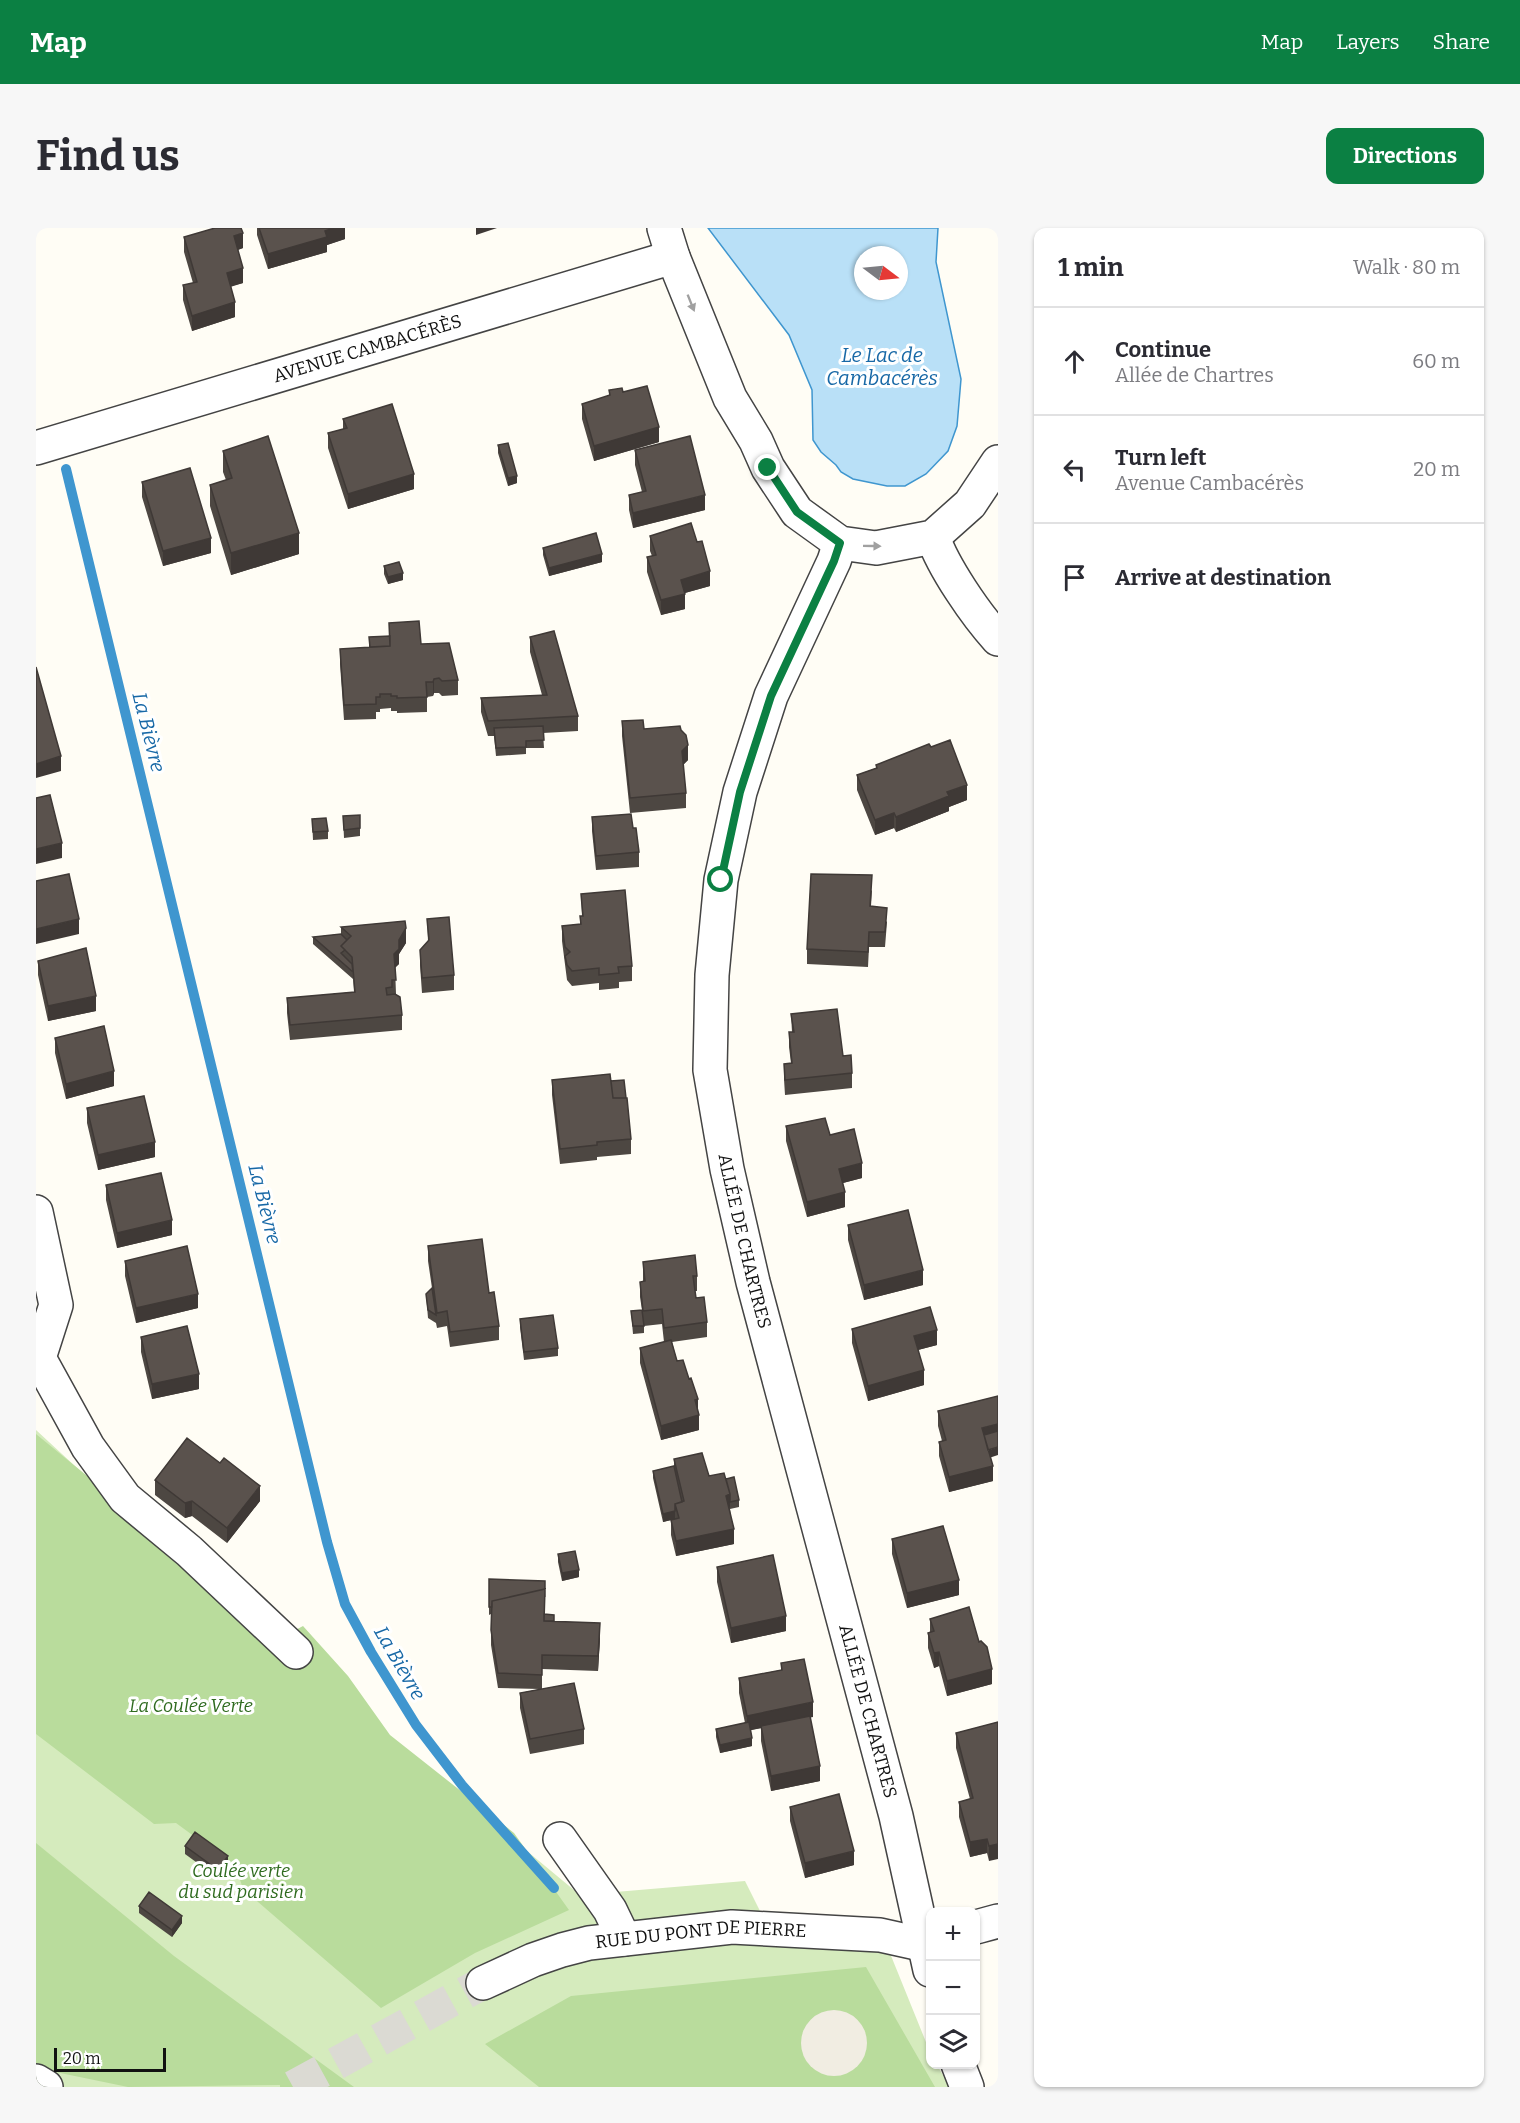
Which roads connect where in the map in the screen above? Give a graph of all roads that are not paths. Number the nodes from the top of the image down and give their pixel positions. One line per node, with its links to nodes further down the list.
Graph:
1 (668, 243): 2 (street, AVENUE CAMBACÉRÈS); 5 (street, AVENUE CAMBACÉRÈS, one-way to 5)
2 (49, 444)
3 (998, 462): 4 (street)
4 (933, 537): 5 (street, AVENUE CAMBACÉRÈS, one-way to 4); 6 (street)
5 (840, 543): 13 (street, ALLÉE DE CHARTRES)
6 (998, 639)
7 (36, 1212): 8 (street)
8 (296, 1652)
9 (560, 1839): 12 (street)
10 (998, 1921): 11 (street)
11 (980, 1926)
12 (624, 1939): 14 (street, RUE DU PONT DE PIERRE); 15 (street, RUE DU PONT DE PIERRE)
13 (926, 1944)
14 (926, 1952)
15 (483, 1983)
16 (960, 2069): 19 (street)
17 (36, 2081): 18 (street)
18 (46, 2087)
19 (967, 2087)

